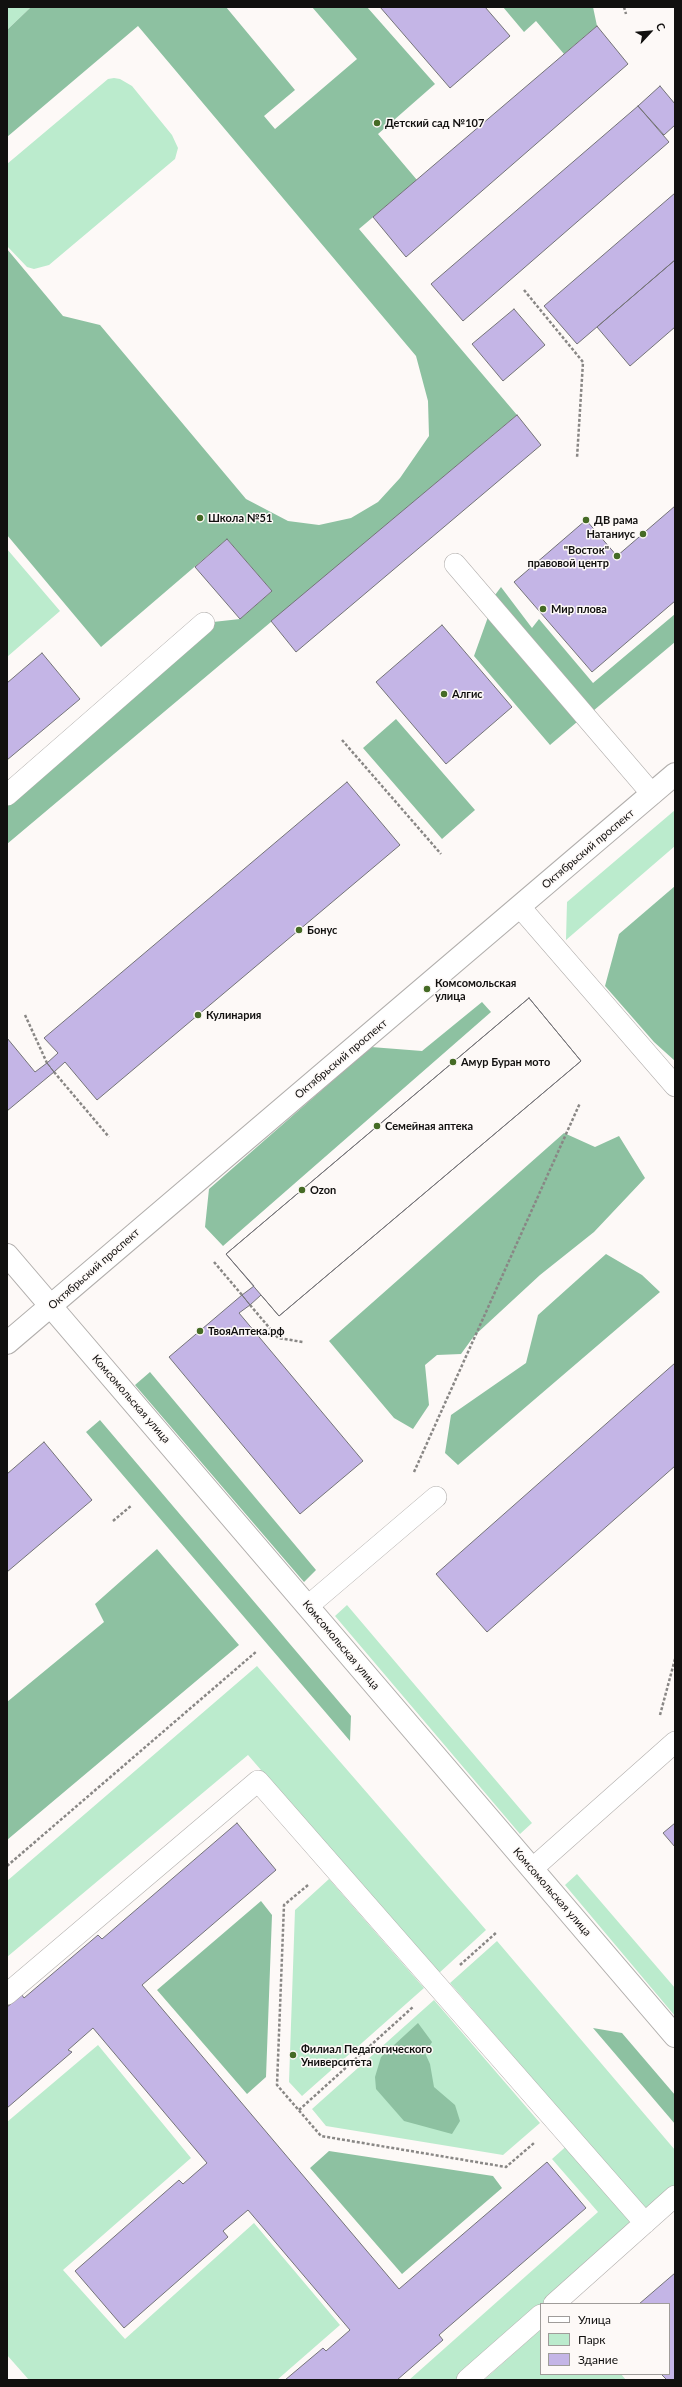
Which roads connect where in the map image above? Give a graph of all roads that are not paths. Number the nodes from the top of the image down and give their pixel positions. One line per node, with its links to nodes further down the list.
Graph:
1 (455, 564): 4 (lane)
2 (204, 623): 5 (lane)
3 (675, 774): 4 (street, Октябрьский проспект)
4 (652, 794): 6 (street, Октябрьский проспект)
5 (7, 795)
6 (520, 907): 7 (lane); 9 (street, Октябрьский проспект)
7 (675, 1086)
8 (7, 1255): 9 (street, Комсомольская улица)
9 (51, 1306): 10 (street, Октябрьский проспект); 12 (street, Комсомольская улица)
10 (7, 1343)
11 (436, 1497): 12 (lane)
12 (308, 1606): 14 (street, Комсомольская улица)
13 (675, 1742): 14 (lane)
14 (532, 1869): 16 (street, Комсомольская улица)
15 (7, 1994): 18 (lane)
16 (675, 2036)
17 (675, 2196): 18 (lane)
18 (645, 2223): 19 (lane)
19 (555, 2303)
20 (540, 2316): 21 (lane)
21 (467, 2380)

